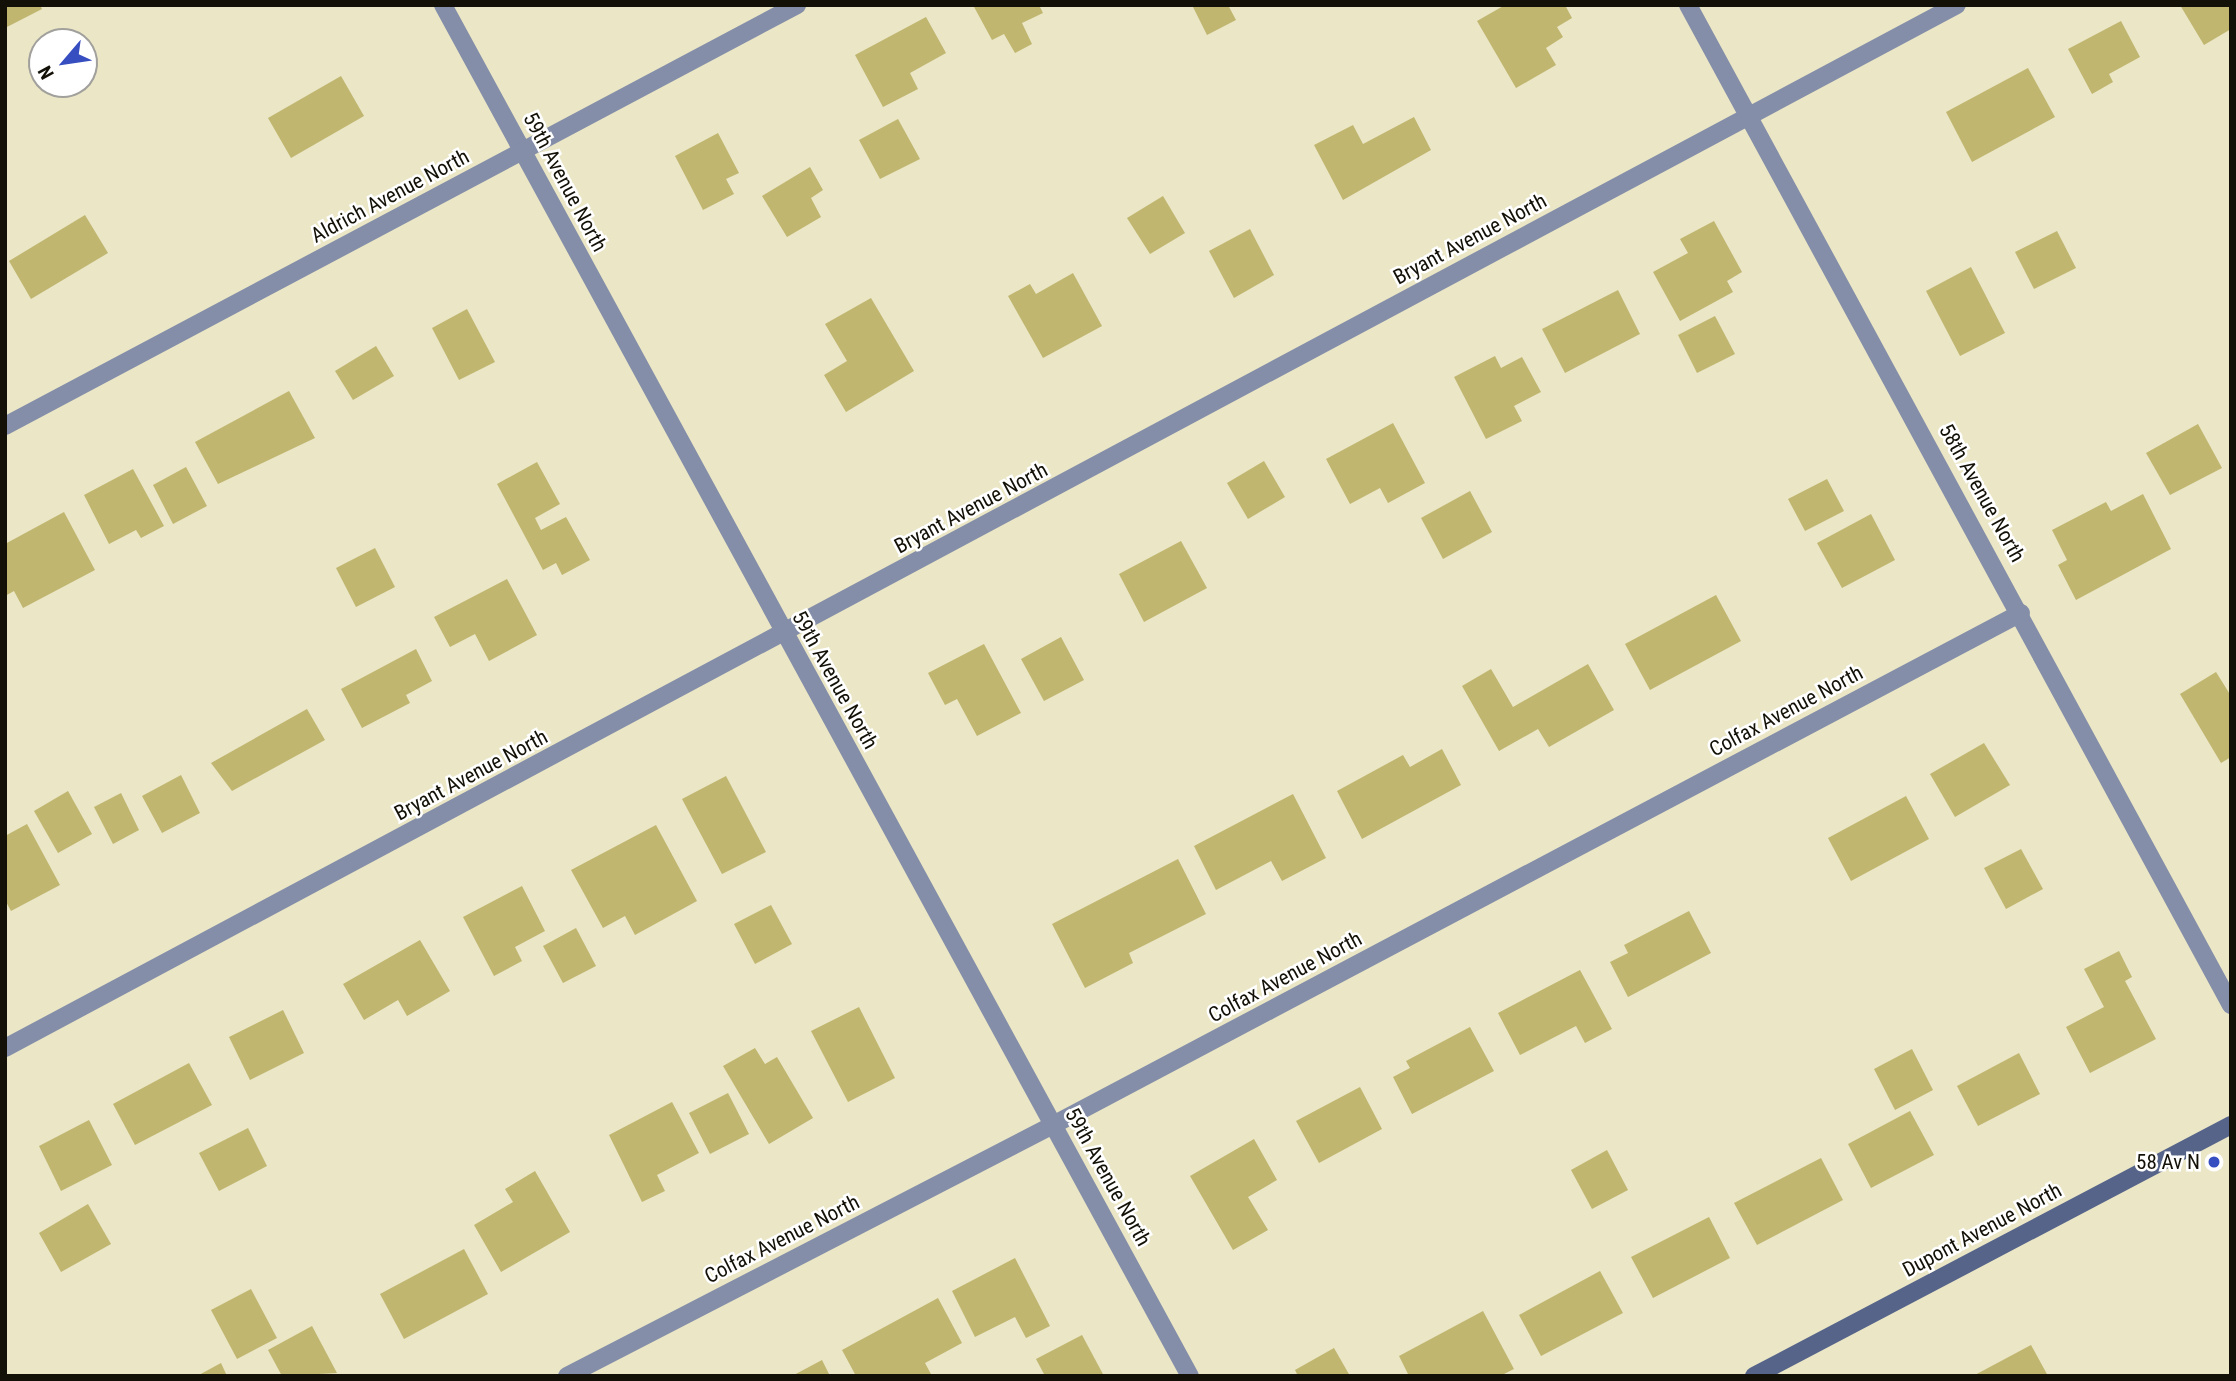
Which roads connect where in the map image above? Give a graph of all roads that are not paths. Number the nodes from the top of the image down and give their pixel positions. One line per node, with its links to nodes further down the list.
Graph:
1 (443, 5): 6 (street, 59th Avenue North)
2 (797, 5): 6 (street, Aldrich Avenue North)
3 (1688, 5): 5 (street, 58th Avenue North)
4 (1957, 5): 5 (street, Bryant Avenue North)
5 (1748, 114): 8 (street, 58th Avenue North); 9 (street, Bryant Avenue North)
6 (522, 150): 7 (street, Aldrich Avenue North); 9 (street, 59th Avenue North)
7 (5, 426)
8 (2021, 613): 10 (street, 58th Avenue North); 12 (street, Colfax Avenue North)
9 (783, 634): 11 (street, Bryant Avenue North); 12 (street, 59th Avenue North)
10 (2231, 1005)
11 (5, 1048)
12 (1053, 1125): 14 (street, Colfax Avenue North); 15 (street, 59th Avenue North)
13 (2231, 1125): 16 (street, Dupont Avenue North)
14 (567, 1376)
15 (1190, 1376)
16 (1754, 1376)

